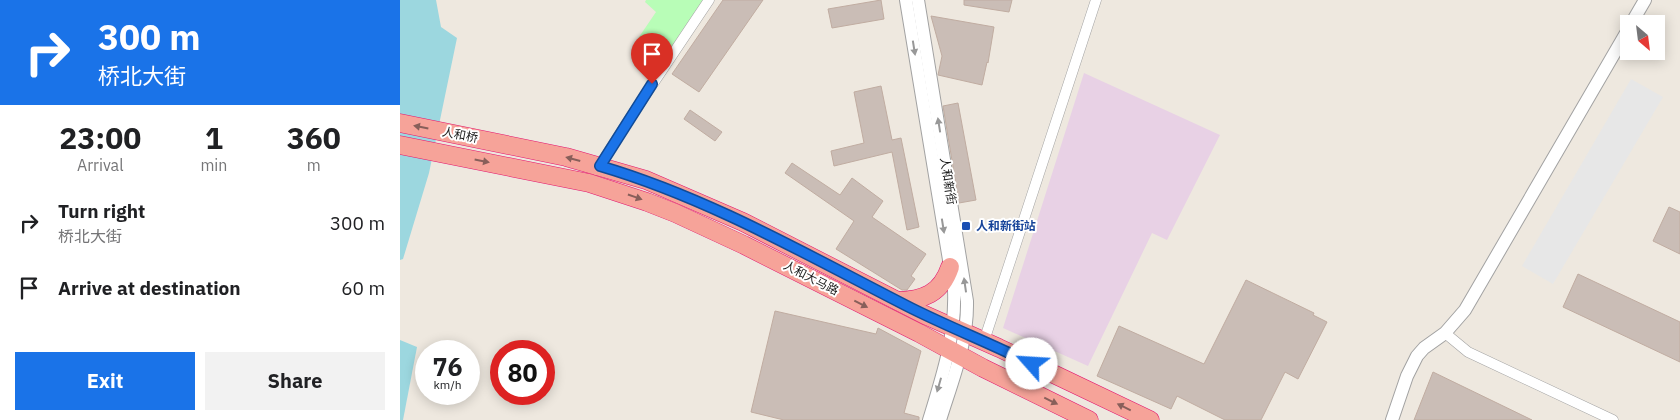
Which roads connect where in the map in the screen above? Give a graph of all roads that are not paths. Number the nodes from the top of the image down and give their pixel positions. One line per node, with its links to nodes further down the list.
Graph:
1 (709, 0): 11 (street)
2 (906, 0): 14 (street, 人和新街, one-way to 14)
3 (918, 0): 16 (street, 人和新街, one-way to 3)
4 (1096, 0): 18 (street)
5 (1645, 0): 6 (street)
6 (1636, 15)
7 (1620, 43): 17 (street)
8 (400, 123): 10 (highway, 人和桥, one-way to 8)
9 (400, 145): 12 (highway, 人和桥, one-way to 12)
10 (520, 147): 11 (highway, 人和大马路, one-way to 10)
11 (600, 166): 13 (street); 15 (highway, 人和大马路)
12 (519, 169): 13 (highway, 人和大马路)
13 (589, 183): 19 (highway, 人和大马路, one-way to 19)
14 (950, 267): 15 (highway); 16 (street, 人和新街)
15 (898, 301): 16 (highway, 人和大马路)
16 (959, 331): 18 (highway, 人和大马路); 19 (street, 人和新街)
17 (1445, 333): 25 (street); 26 (street)
18 (984, 341): 20 (highway, 人和大马路)
19 (954, 352): 21 (highway, 人和大马路, one-way to 21); 22 (street, 人和新街, one-way to 22); 23 (street, 人和新街)
20 (1097, 395): 21 (highway); 24 (highway, 人和大马路, one-way to 20)
21 (1088, 419)
22 (928, 420)
23 (940, 420)
24 (1150, 420)
25 (1392, 420)
26 (1613, 420)

